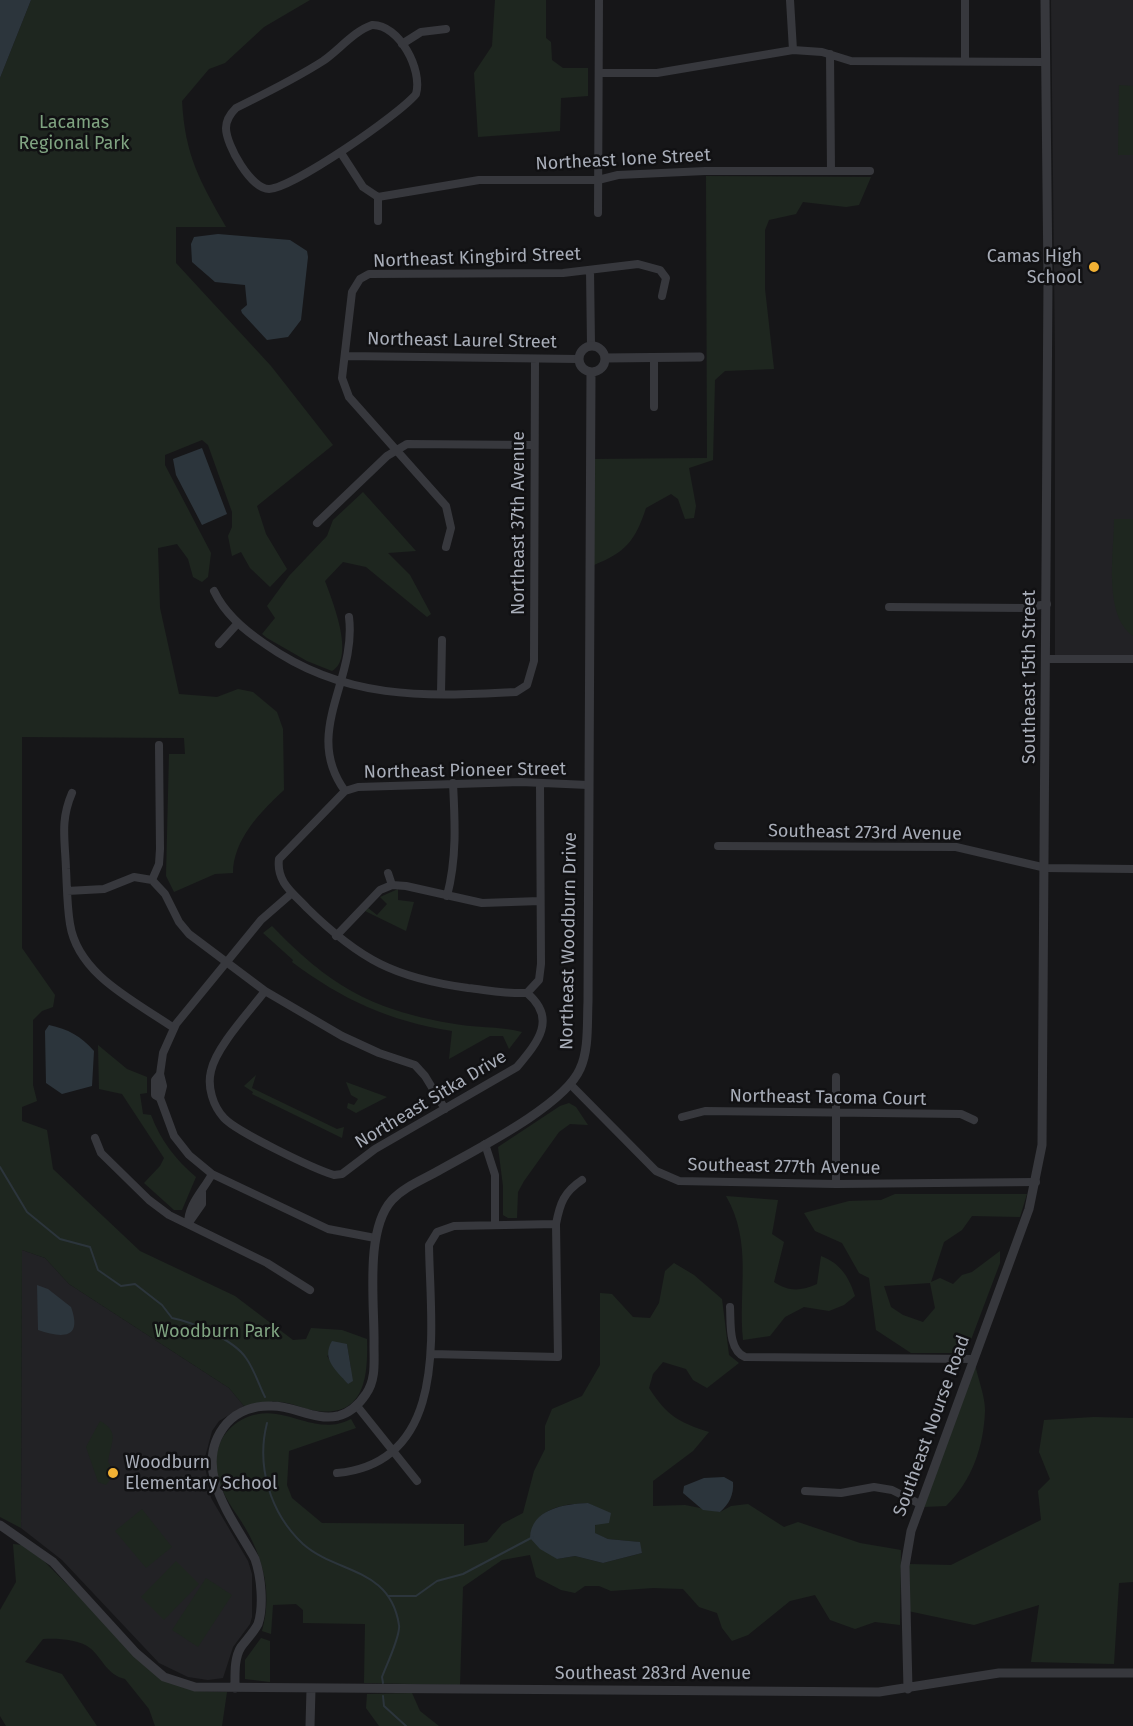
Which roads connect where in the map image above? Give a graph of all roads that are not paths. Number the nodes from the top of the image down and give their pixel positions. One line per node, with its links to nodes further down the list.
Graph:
1 (599, 0): 11 (street)
2 (790, 0): 7 (street)
3 (965, 0): 9 (street)
4 (1045, 0): 10 (street, Southeast 15th Street)
5 (446, 29): 6 (street)
6 (402, 45): 12 (street); 12 (street)
7 (794, 50): 8 (street); 11 (street)
8 (830, 54): 9 (street); 13 (street)
9 (965, 61): 10 (street)
10 (1045, 62): 35 (street, Southeast 15th Street)
11 (599, 73): 15 (street)
12 (340, 153): 16 (street)
13 (831, 171): 14 (street, Northeast Ione Street); 15 (street, Northeast Ione Street)
14 (870, 171)
15 (598, 180): 16 (street, Northeast Ione Street); 17 (street)
16 (378, 197): 18 (street)
17 (598, 213)
18 (378, 221)
19 (590, 270): 20 (street, Northeast Kingbird Street); 21 (street); 22 (street, Northeast Kingbird Street)
20 (662, 296)
21 (591, 345): 25 (street); 27 (street)
22 (345, 356): 26 (street, Northeast Laurel Street); 31 (street, Northeast Kingbird Street)
23 (654, 357): 24 (street); 25 (street); 29 (street)
24 (700, 357)
25 (605, 358): 28 (street)
26 (535, 359): 27 (street, Northeast Laurel Street); 30 (street, Northeast 37th Avenue)
27 (578, 359): 28 (street)
28 (591, 372): 48 (street, Northeast Woodburn Drive)
29 (654, 407)
30 (534, 445): 31 (street); 44 (street, Northeast 37th Avenue)
31 (397, 449): 32 (street); 33 (street, Northeast Kingbird Street)
32 (317, 522)
33 (446, 547)
34 (214, 591): 38 (street)
35 (1047, 604): 36 (street); 41 (street, Southeast 15th Street)
36 (889, 607)
37 (349, 617): 43 (street)
38 (238, 623): 40 (street); 43 (street)
39 (442, 640): 44 (street)
40 (219, 644)
41 (1047, 659): 42 (street); 52 (street, Southeast 15th Street)
42 (1133, 659)
43 (340, 682): 44 (street); 49 (street)
44 (441, 693)
45 (159, 745): 55 (street)
46 (453, 783): 47 (street, Northeast Pioneer Street); 49 (street, Northeast Pioneer Street); 59 (street)
47 (540, 784): 48 (street, Northeast Pioneer Street); 60 (street)
48 (588, 785): 67 (street, Northeast Woodburn Drive)
49 (345, 791): 58 (street, Northeast Pioneer Street)
50 (72, 793): 57 (street)
51 (718, 846): 52 (street, Southeast 273rd Avenue)
52 (1046, 868): 53 (street, Southeast 273rd Avenue); 76 (street, Southeast 15th Street)
53 (1133, 869)
54 (388, 873): 56 (street)
55 (152, 880): 57 (street); 62 (street)
56 (392, 885): 59 (street); 61 (street)
57 (67, 891): 65 (street)
58 (292, 893): 61 (street, Northeast Pioneer Street); 62 (street)
59 (447, 896): 60 (street)
60 (540, 901): 64 (street)
61 (336, 936): 64 (street, Northeast Pioneer Street)
62 (225, 962): 63 (street); 65 (street)
63 (265, 991): 68 (street); 68 (street, Northeast Sitka Drive)
64 (527, 993): 68 (street, Northeast Sitka Drive)
65 (174, 1028): 74 (street)
66 (836, 1077): 69 (street)
67 (570, 1084): 73 (street, Northeast Woodburn Drive); 77 (street, Southeast 277th Avenue)
68 (445, 1109)
69 (836, 1113): 70 (street, Northeast Tacoma Court); 71 (street, Northeast Tacoma Court); 77 (street)
70 (682, 1117)
71 (974, 1120)
72 (95, 1137): 78 (street)
73 (485, 1144): 80 (street); 81 (street, Northeast Woodburn Drive)
74 (212, 1174): 78 (street); 81 (street)
75 (582, 1180): 79 (street)
76 (1036, 1182): 77 (street, Southeast 277th Avenue); 85 (street, Southeast Nourse Road)
77 (836, 1184)
78 (188, 1224): 82 (street)
79 (556, 1224): 80 (street); 84 (street)
80 (495, 1225): 84 (street)
81 (375, 1238): 86 (street, Northeast Woodburn Drive)
82 (310, 1290)
83 (730, 1307): 85 (street)
84 (430, 1354): 87 (street)
85 (973, 1359): 91 (street, Southeast Nourse Road)
86 (357, 1406): 87 (street); 94 (street)
87 (393, 1450): 88 (street); 89 (street)
88 (337, 1473)
89 (417, 1481)
90 (805, 1491): 91 (street)
91 (920, 1504): 96 (street, Southeast Nourse Road)
92 (0, 1525): 94 (street, Southeast 283rd Avenue)
93 (1133, 1673): 96 (street, Southeast 283rd Avenue)
94 (235, 1688): 95 (street, Southeast 283rd Avenue)
95 (311, 1689): 96 (street, Southeast 283rd Avenue); 97 (street)
96 (908, 1689)
97 (310, 1726)

